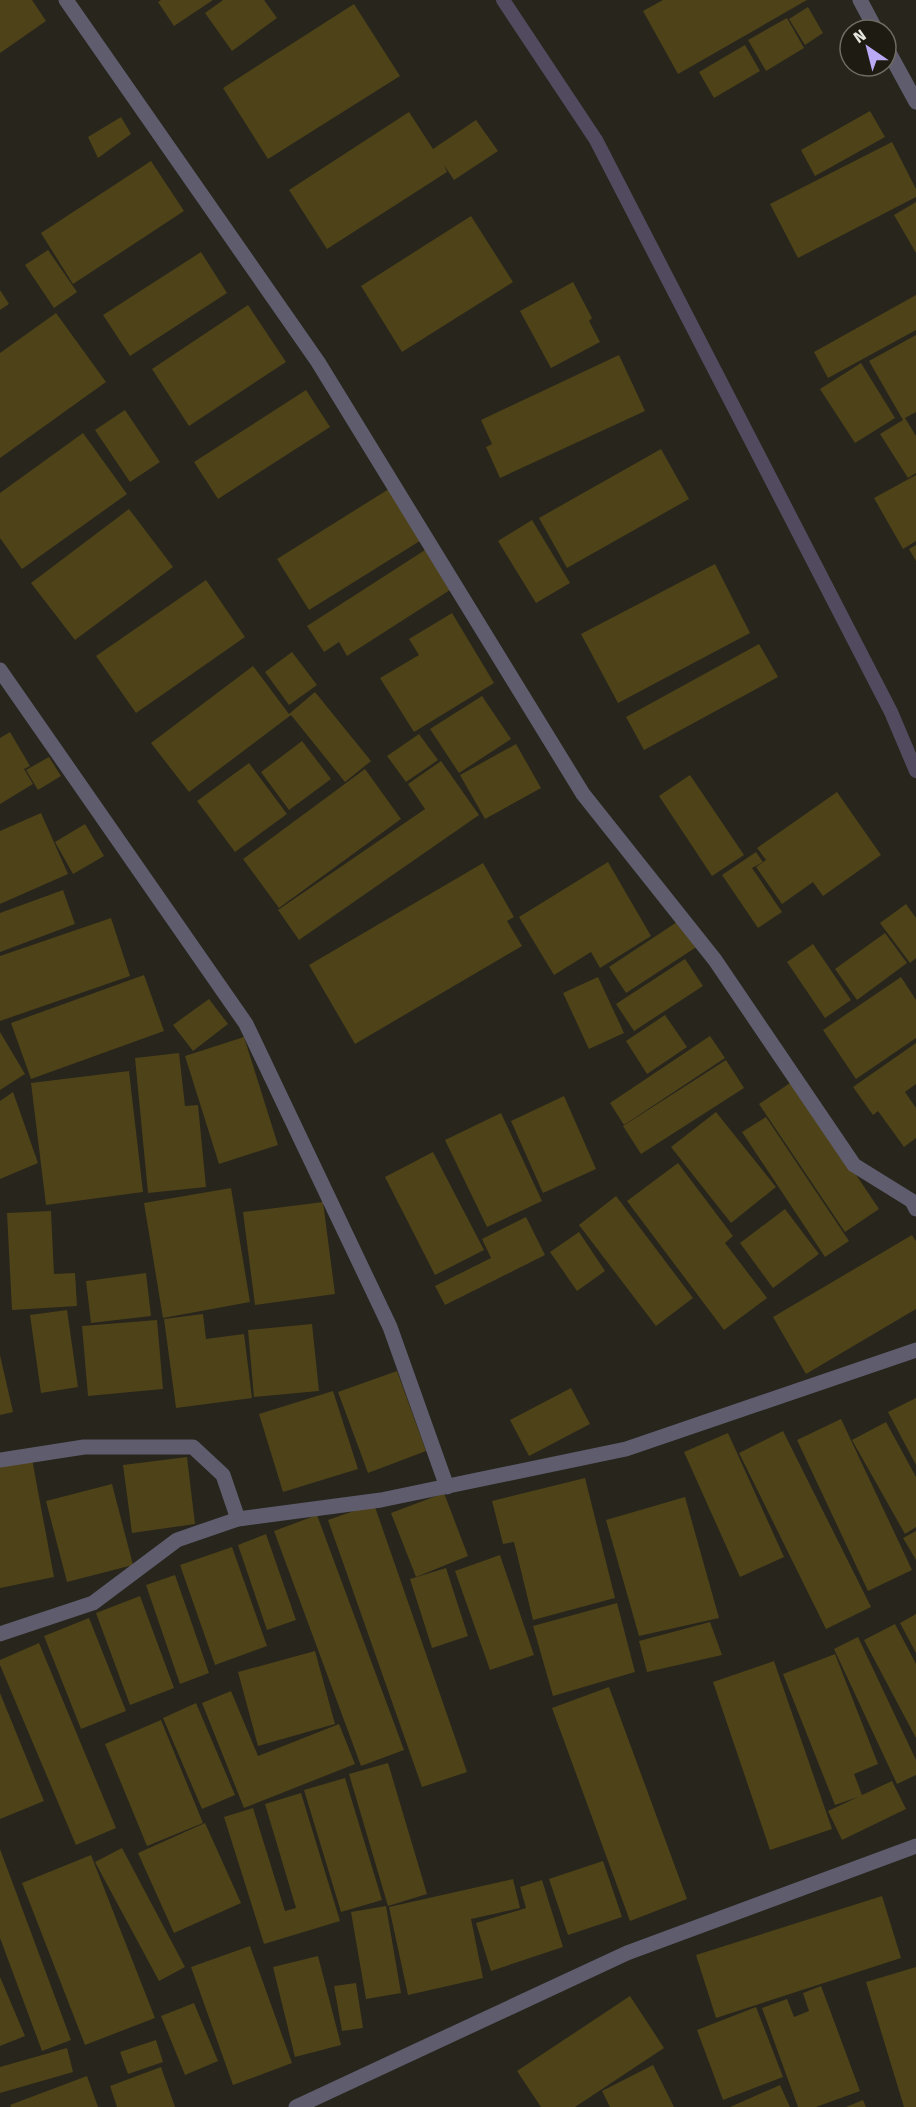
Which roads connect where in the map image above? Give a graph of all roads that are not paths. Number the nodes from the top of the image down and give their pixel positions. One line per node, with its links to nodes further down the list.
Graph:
1 (66, 0): 7 (street)
2 (860, 0): 3 (street)
3 (870, 18)
4 (898, 69): 5 (street)
5 (916, 102)
6 (0, 670): 10 (street)
7 (916, 1209)
8 (916, 1350): 10 (street)
9 (0, 1460): 11 (street)
10 (447, 1486): 11 (street)
11 (238, 1519): 12 (street)
12 (0, 1634)
13 (916, 1846): 14 (street)
14 (296, 2107)

